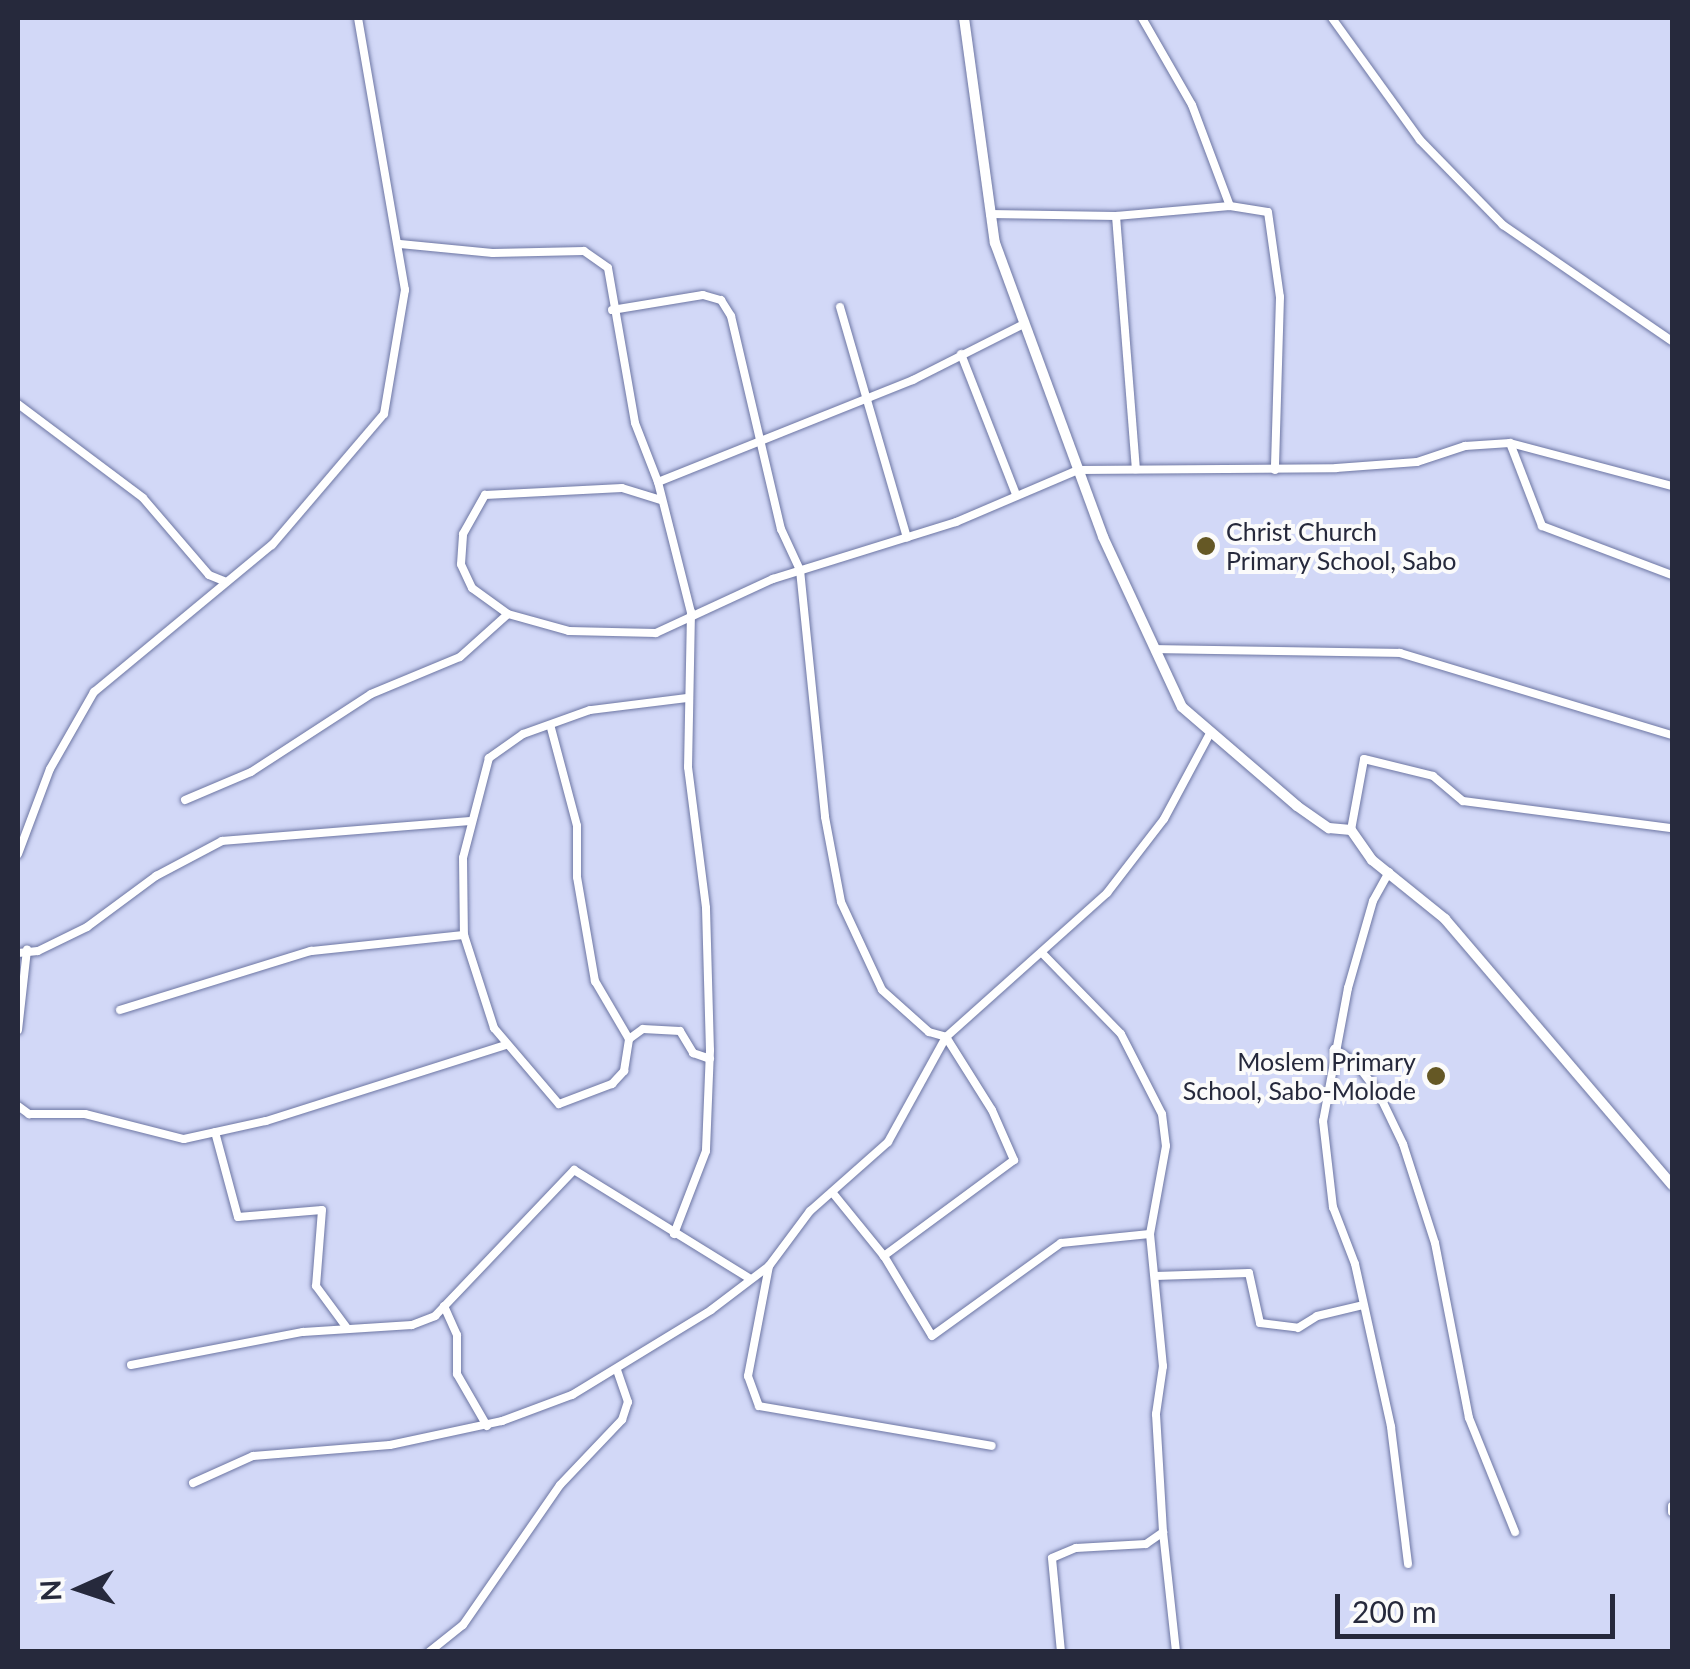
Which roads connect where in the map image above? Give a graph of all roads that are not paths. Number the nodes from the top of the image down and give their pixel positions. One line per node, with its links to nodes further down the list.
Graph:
1 (358, 18): 8 (street)
2 (964, 18): 6 (street)
3 (1142, 18): 5 (street)
4 (1332, 18): 12 (street)
5 (1230, 206): 7 (street); 20 (street)
6 (990, 214): 7 (street); 11 (street)
7 (1116, 216): 18 (street)
8 (400, 244): 10 (street); 28 (street)
9 (840, 307): 14 (street)
10 (612, 310): 16 (street); 21 (street)
11 (1024, 324): 13 (street); 19 (street)
12 (1672, 341)
13 (961, 354): 14 (street); 23 (street)
14 (866, 398): 16 (street); 25 (street)
15 (18, 404): 28 (street)
16 (761, 442): 21 (street); 26 (street)
17 (1510, 443): 20 (street); 22 (street); 27 (street)
18 (1136, 469): 19 (street); 20 (street)
19 (1078, 470): 23 (street); 31 (street)
20 (1275, 470)
21 (658, 482): 24 (street)
22 (1672, 486)
23 (1016, 494): 25 (street)
24 (661, 500): 29 (street); 30 (street)
25 (907, 537): 26 (street)
26 (800, 570): 29 (street); 47 (street)
27 (1672, 575)
28 (226, 582): 40 (street)
29 (690, 612): 30 (street); 32 (street)
30 (508, 614): 36 (street)
31 (1155, 649): 34 (street); 35 (street)
32 (687, 698): 33 (street); 51 (street)
33 (551, 728): 37 (street); 48 (street)
34 (1209, 735): 39 (street); 44 (street)
35 (1672, 735)
36 (185, 800)
37 (469, 821): 42 (street); 43 (street)
38 (1672, 828): 39 (street)
39 (1350, 830): 41 (street)
40 (18, 854)
41 (1389, 872): 50 (street); 54 (street)
42 (464, 935): 45 (street); 49 (street)
43 (22, 951): 46 (street)
44 (1044, 955): 47 (street); 57 (street)
45 (120, 1010)
46 (18, 1030)
47 (946, 1037): 55 (street); 58 (street)
48 (629, 1038): 49 (street); 51 (street)
49 (506, 1046): 53 (street)
50 (1334, 1049): 62 (street); 71 (street)
51 (710, 1059): 56 (street)
52 (18, 1106): 53 (street)
53 (215, 1132): 64 (street)
54 (1672, 1185)
55 (832, 1192): 58 (street); 59 (street)
56 (674, 1234): 61 (street); 63 (street)
57 (1150, 1234): 58 (street); 60 (street)
58 (884, 1256)
59 (769, 1266): 61 (street); 68 (street)
60 (1155, 1276): 62 (street); 70 (street)
61 (749, 1278): 66 (street)
62 (1363, 1305): 72 (street)
63 (444, 1306): 64 (street); 67 (street)
64 (347, 1328): 65 (street)
65 (131, 1365)
66 (616, 1370): 67 (street); 73 (street)
67 (486, 1426): 69 (street)
68 (992, 1446)
69 (193, 1483)
70 (1163, 1532): 74 (street); 75 (street)
71 (1515, 1532)
72 (1408, 1564)
73 (429, 1652)
74 (1061, 1652)
75 (1176, 1652)

